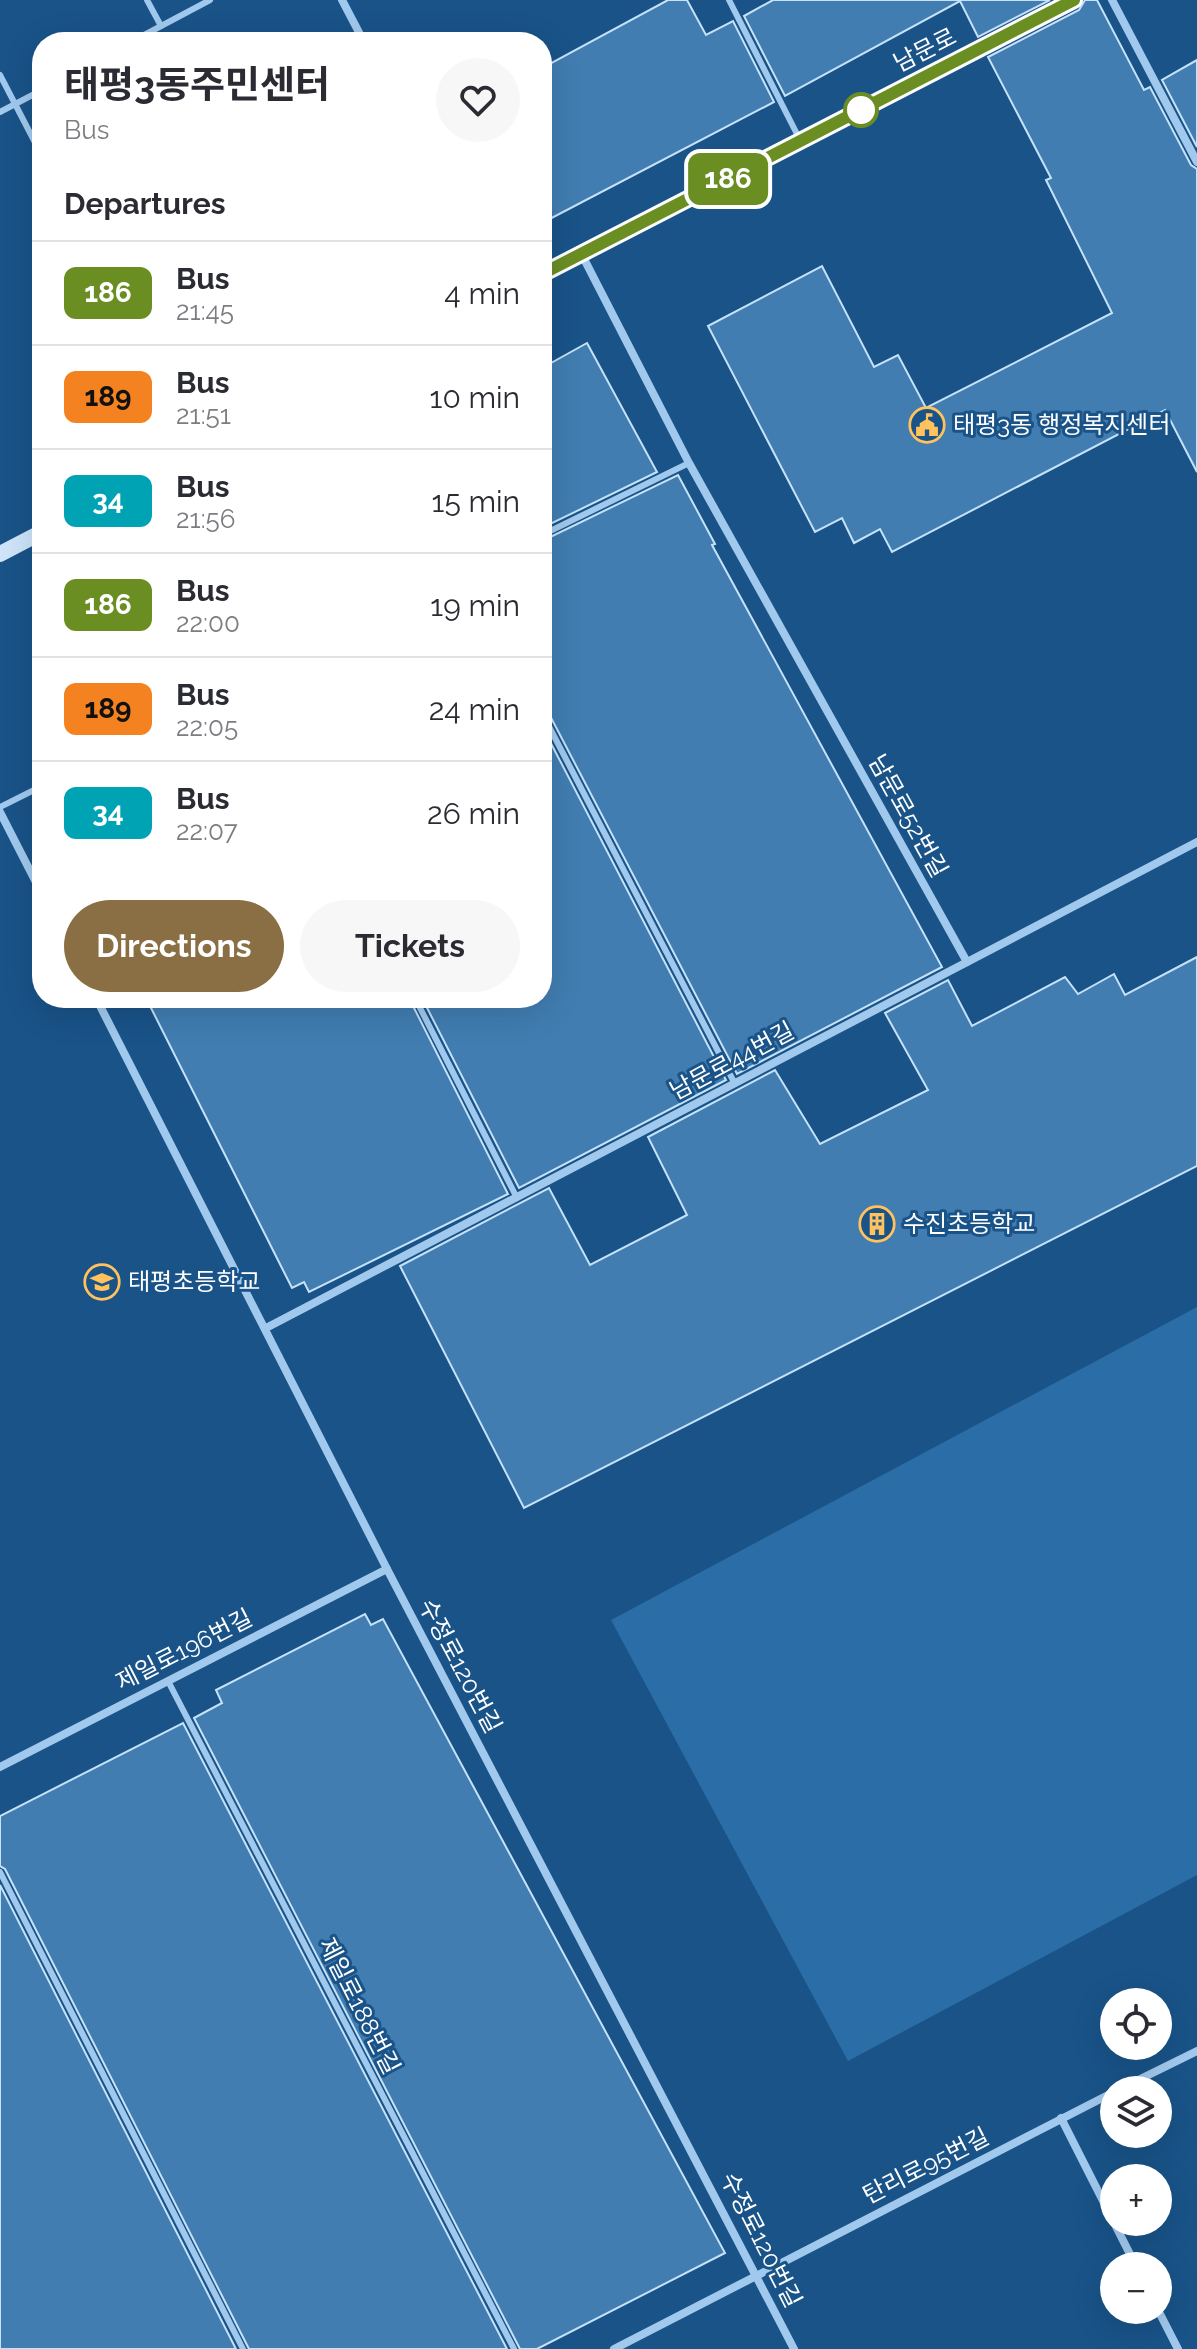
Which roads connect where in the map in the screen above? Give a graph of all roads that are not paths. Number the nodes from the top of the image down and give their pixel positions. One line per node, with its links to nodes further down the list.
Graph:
1 (147, 0): 7 (lane)
2 (210, 0): 7 (lane)
3 (342, 0): 9 (street)
4 (729, 0): 15 (lane)
5 (1074, 0): 15 (main road, 남문로)
6 (1112, 0): 16 (street)
7 (161, 26): 8 (lane)
8 (150, 32)
9 (359, 32)
10 (0, 75): 12 (lane)
11 (32, 95): 12 (lane)
12 (15, 104): 13 (lane); 14 (lane)
13 (0, 112)
14 (32, 137)
15 (800, 141): 17 (main road, 남문로)
16 (1197, 162)
17 (582, 255): 18 (main road, 남문로); 19 (street, 남문로52번길)
18 (552, 269)
19 (689, 463): 20 (lane); 28 (street, 남문로52번길)
20 (552, 530)
21 (32, 537): 22 (main road)
22 (0, 554)
23 (552, 732): 31 (lane)
24 (32, 792): 25 (lane)
25 (0, 810): 27 (street)
26 (1197, 842): 28 (street)
27 (32, 874)
28 (967, 962): 31 (street, 남문로44번길)
29 (101, 1008): 33 (street, 수정로120번길)
30 (420, 1008): 32 (lane)
31 (734, 1082): 32 (street, 남문로44번길)
32 (517, 1199): 33 (street, 남문로44번길)
33 (266, 1328): 34 (street, 수정로120번길)
34 (387, 1569): 35 (street, 제일로196번길); 43 (street, 수정로120번길)
35 (168, 1681): 36 (street, 제일로196번길); 46 (lane, 제일로188번길)
36 (0, 1767)
37 (0, 1872): 45 (lane)
38 (1197, 2051): 39 (street, 탄리로95번길)
39 (1146, 2076)
40 (1100, 2099): 41 (street, 탄리로95번길)
41 (1061, 2118): 42 (street); 43 (street, 탄리로95번길)
42 (1129, 2252)
43 (757, 2275): 47 (street); 48 (street, 수정로120번길)
44 (1165, 2324): 49 (street)
45 (243, 2349)
46 (514, 2349)
47 (614, 2349)
48 (794, 2349)
49 (1178, 2349)

